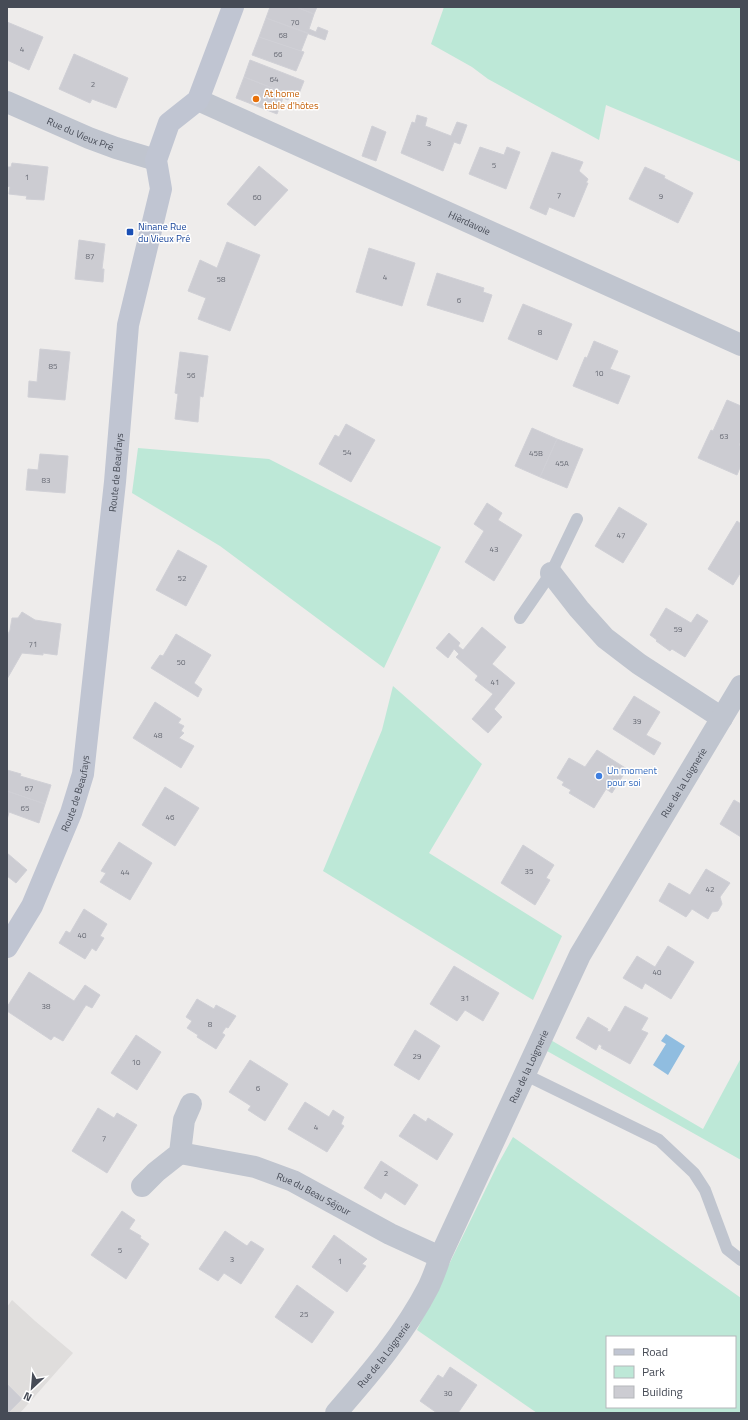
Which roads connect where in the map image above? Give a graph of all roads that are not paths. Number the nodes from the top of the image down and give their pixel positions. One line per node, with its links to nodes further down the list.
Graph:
1 (233, 7): 2 (street)
2 (198, 100): 4 (street, Route de Beaufays); 5 (street, Hièrdavoie)
3 (7, 102): 4 (street, Rue du Vieux Pré)
4 (156, 160): 11 (street, Route de Beaufays)
5 (741, 345)
6 (577, 519): 7 (lane)
7 (551, 573): 8 (lane); 10 (street)
8 (520, 618)
9 (741, 686): 10 (street, Rue de la Loignerie)
10 (722, 718): 12 (street, Rue de la Loignerie)
11 (7, 947)
12 (524, 1074): 16 (street, Rue de la Loignerie); 17 (lane)
13 (191, 1104): 14 (street)
14 (180, 1153): 15 (street); 16 (street, Rue du Beau Séjour)
15 (142, 1186)
16 (440, 1257): 18 (street, Rue de la Loignerie)
17 (741, 1260)
18 (336, 1413)

